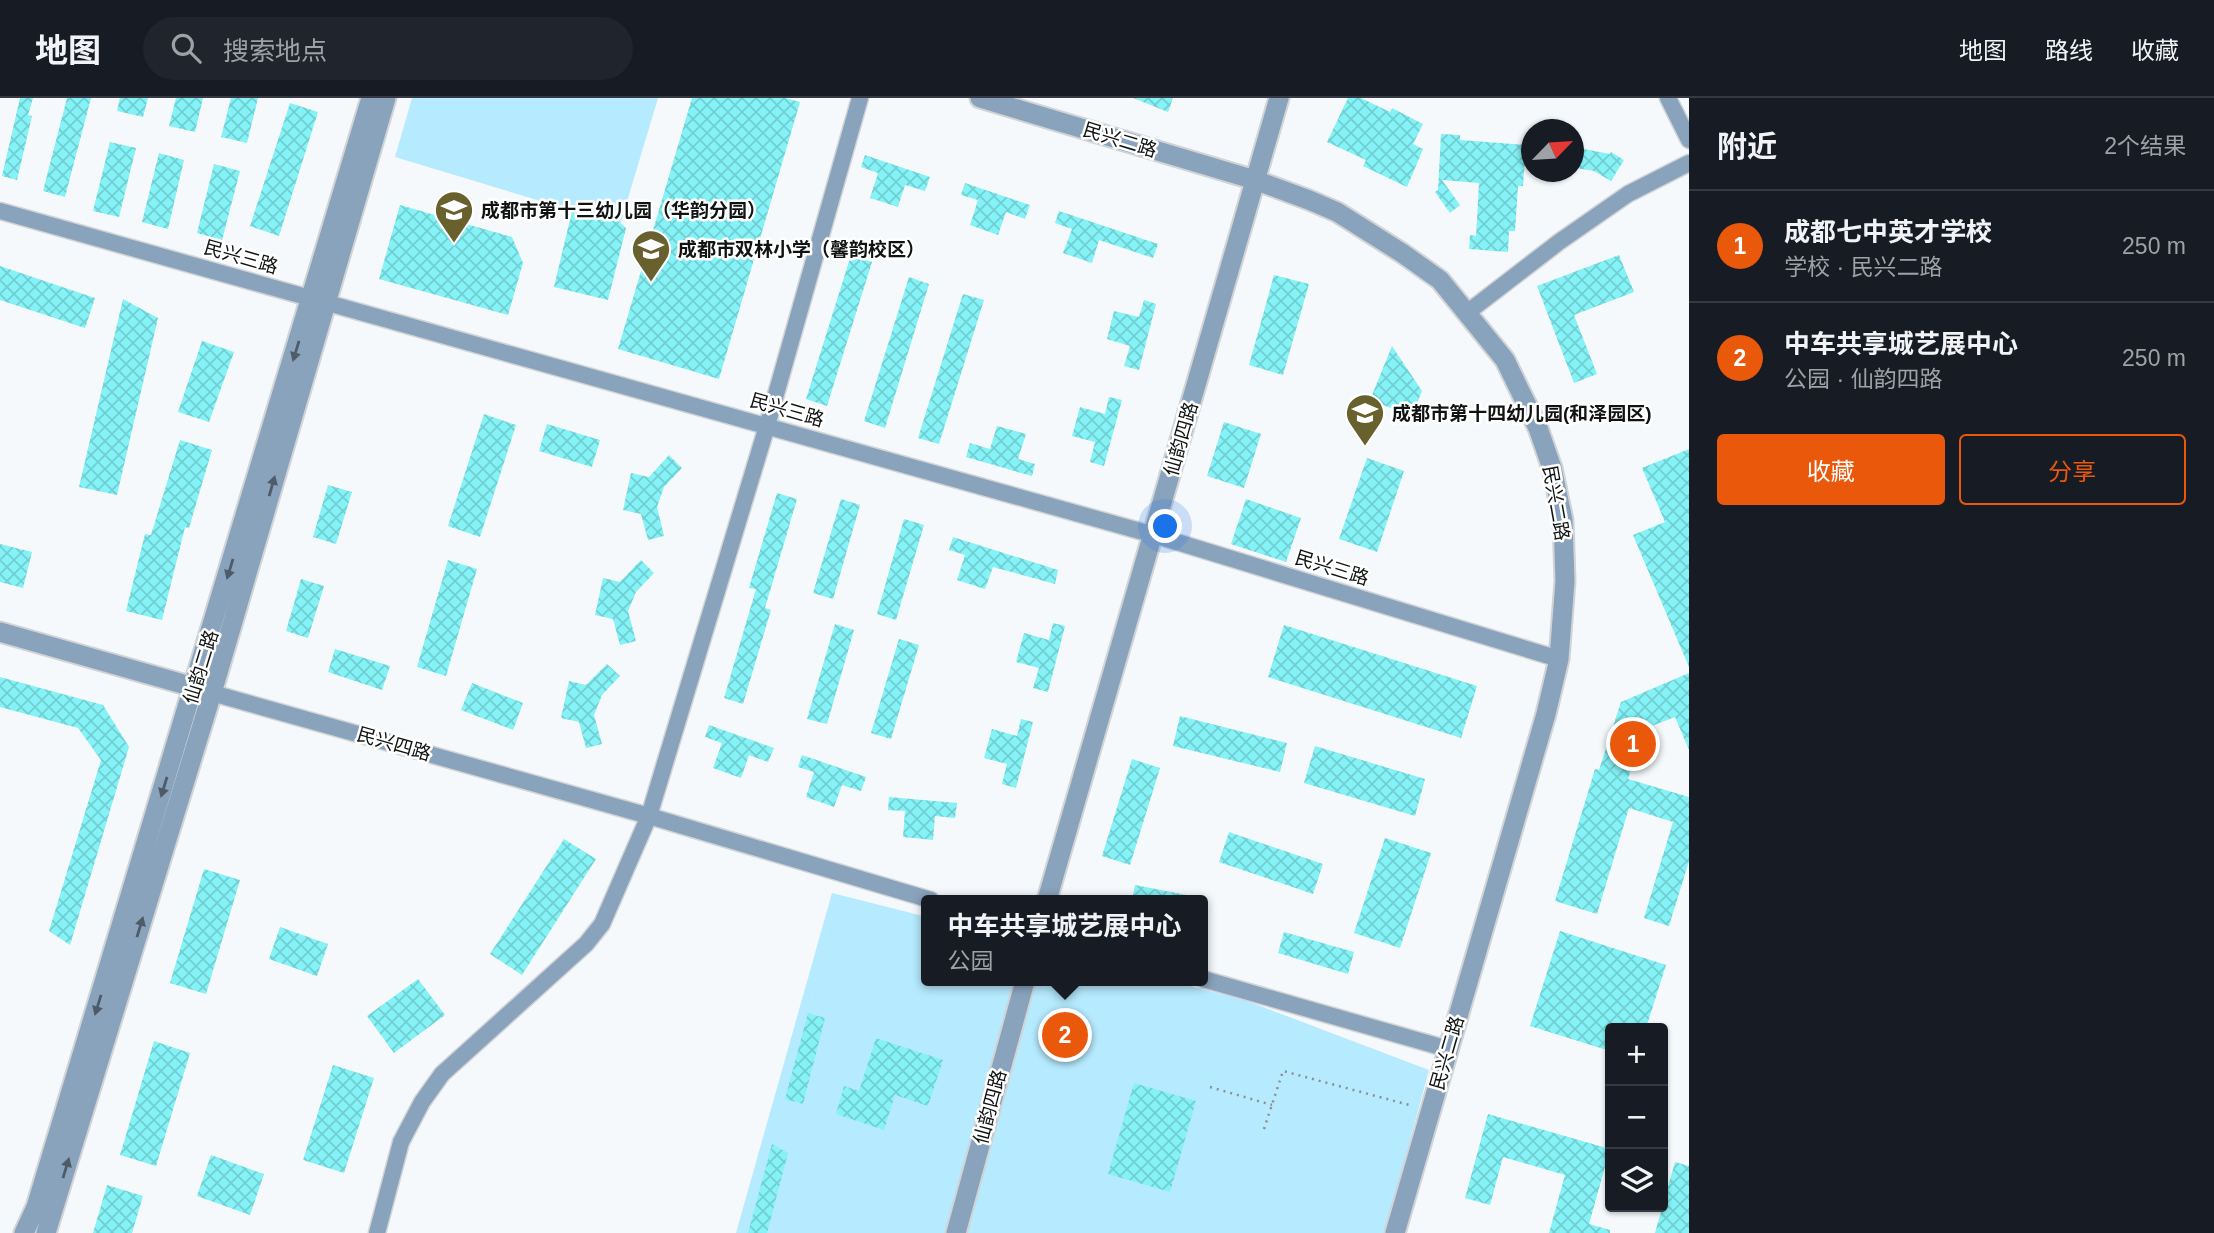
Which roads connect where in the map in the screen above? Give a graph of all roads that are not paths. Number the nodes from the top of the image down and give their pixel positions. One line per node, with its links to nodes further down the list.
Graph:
1 (371, 98): 11 (street, 仙韵二路)
2 (386, 98): 11 (street, 仙韵二路)
3 (860, 98): 13 (street)
4 (980, 98): 9 (street, 民兴二路)
5 (1279, 98): 9 (street, 仙韵四路)
6 (1668, 98): 7 (street)
7 (1689, 140)
8 (1689, 163): 12 (street)
9 (1255, 180): 12 (street, 民兴二路); 14 (street, 仙韵四路)
10 (0, 211): 11 (street, 民兴三路)
11 (319, 300): 13 (street, 民兴三路); 17 (street, 仙韵二路)
12 (1468, 312): 16 (street, 民兴二路)
13 (766, 426): 14 (street, 民兴三路); 18 (street)
14 (1154, 535): 16 (street, 民兴三路); 19 (street, 仙韵四路)
15 (0, 632): 17 (street, 民兴四路)
16 (1559, 659): 23 (street, 民兴二路)
17 (203, 690): 18 (street, 民兴四路); 24 (street, 仙韵二路, one-way to 24); 25 (street, 仙韵二路, one-way to 17)
18 (649, 816): 20 (street, 民兴四路); 26 (street)
19 (1048, 895)
20 (921, 897)
21 (1208, 980): 23 (street)
22 (1024, 986): 27 (street, 仙韵四路)
23 (1448, 1049): 28 (street, 民兴二路)
24 (24, 1233)
25 (46, 1233)
26 (377, 1233)
27 (956, 1233)
28 (1395, 1233)

